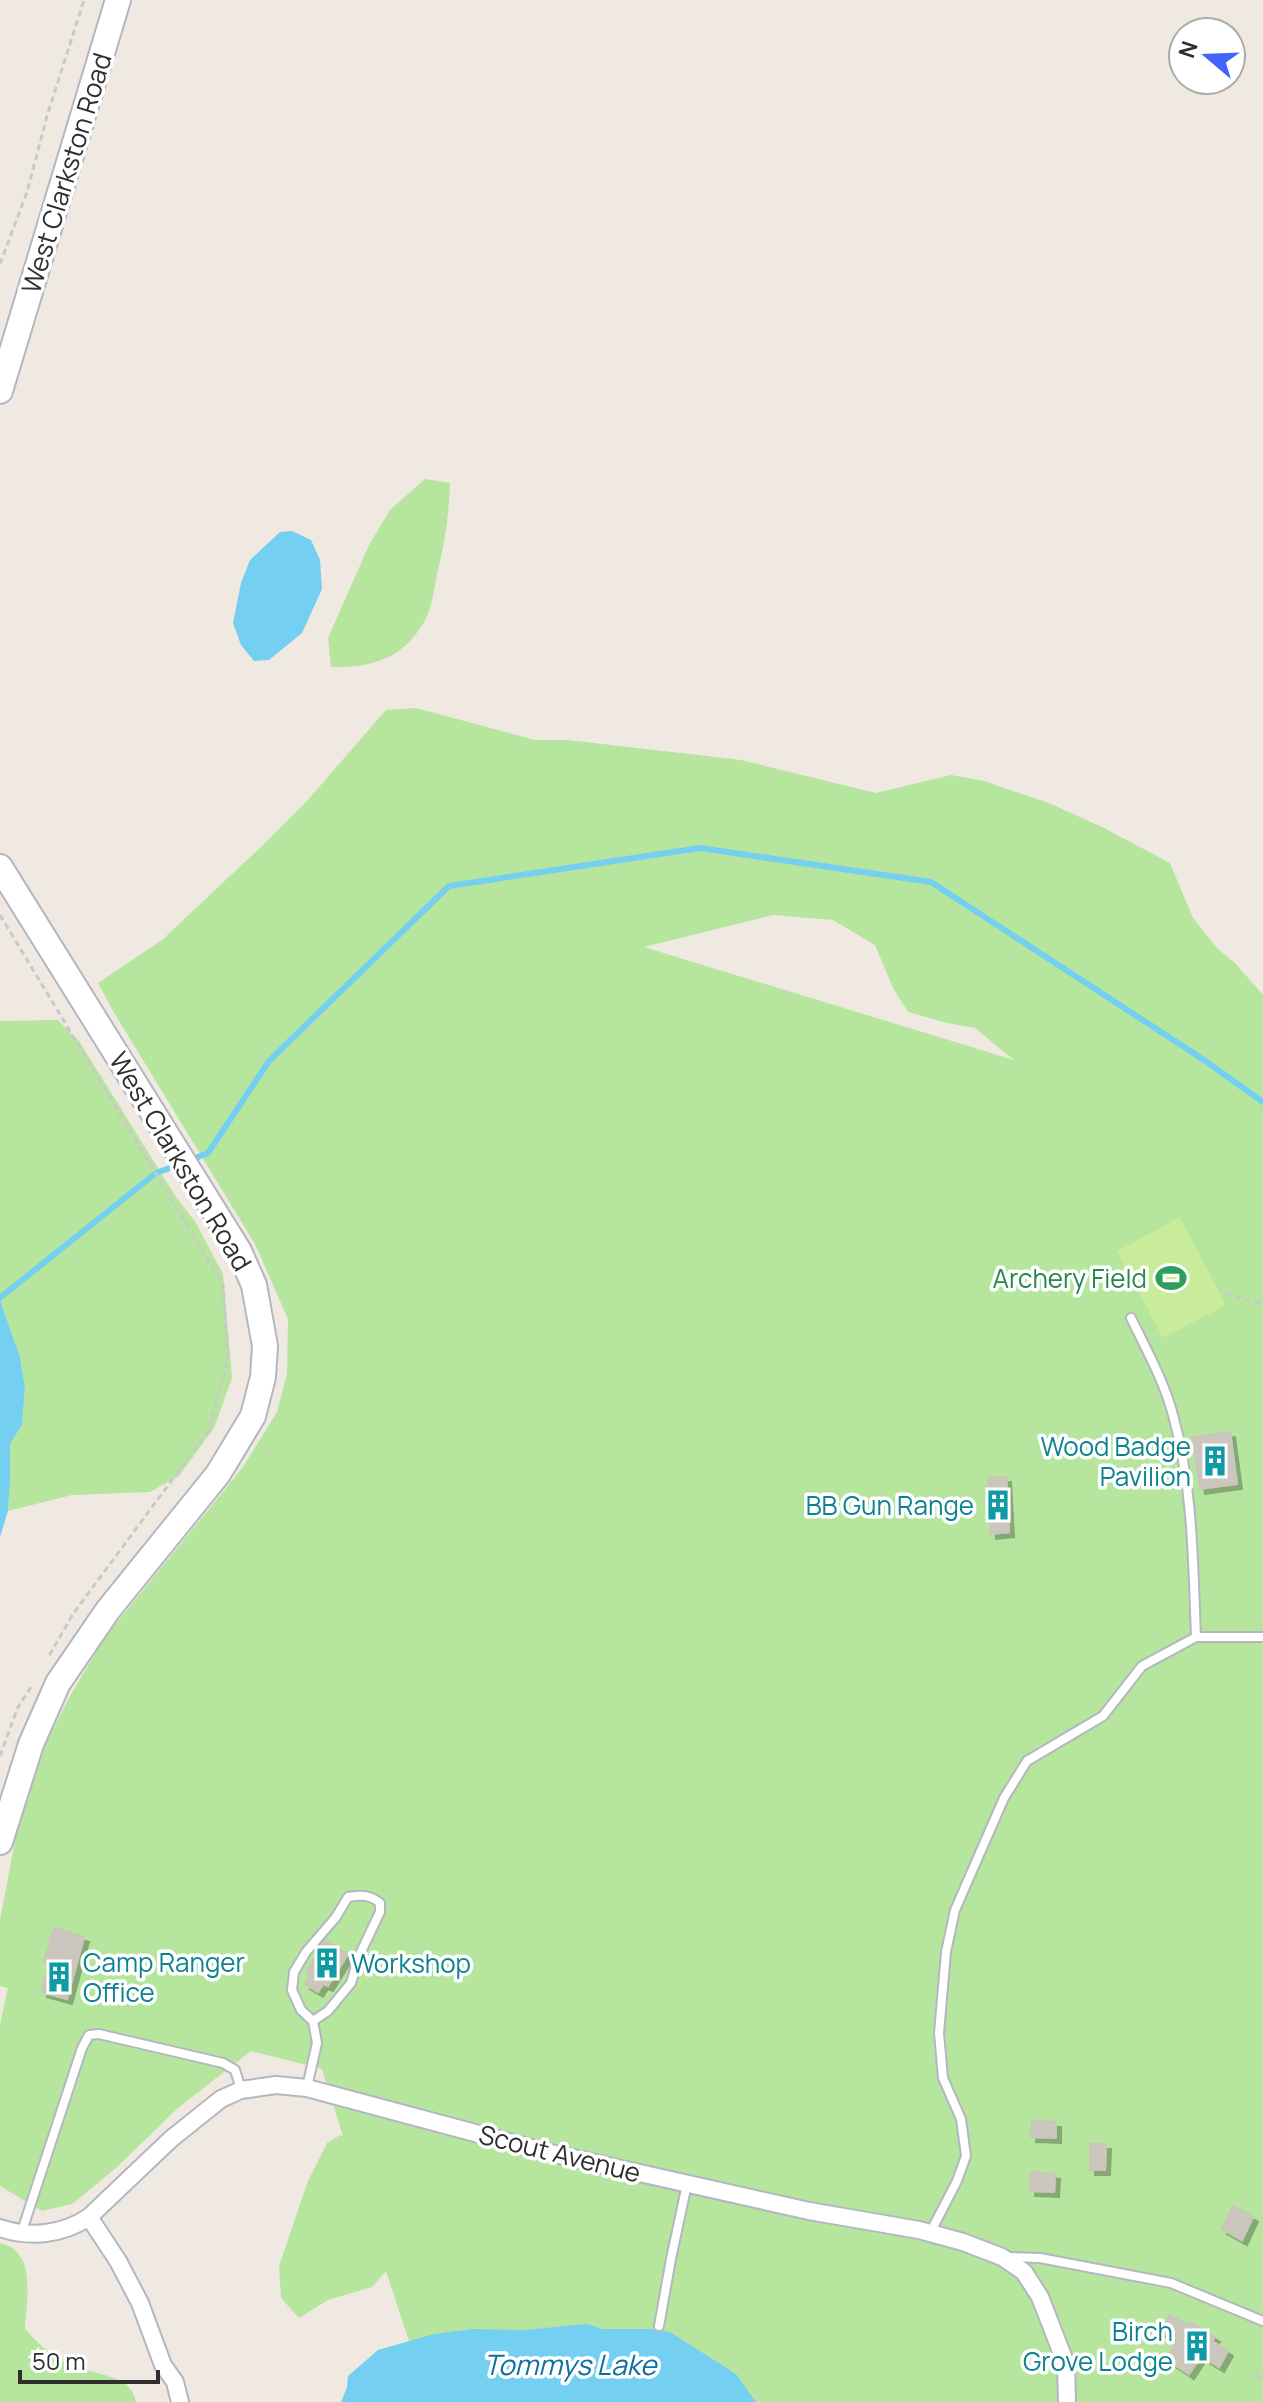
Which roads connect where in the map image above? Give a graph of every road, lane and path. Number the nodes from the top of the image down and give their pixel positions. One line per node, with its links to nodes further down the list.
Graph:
1 (84, 0): 3 (path)
2 (118, 0): 4 (main road, West Clarkston Road)
3 (0, 264)
4 (0, 391)
5 (0, 867): 13 (main road, West Clarkston Road)
6 (0, 915): 10 (path)
7 (1225, 1294): 8 (path)
8 (1263, 1304)
9 (1131, 1318): 11 (lane)
10 (73, 1614)
11 (1196, 1637): 12 (lane); 20 (lane)
12 (1263, 1637)
13 (0, 1842)
14 (313, 2021): 14 (lane); 15 (lane)
15 (307, 2088): 16 (street, Scout Avenue); 17 (street, Scout Avenue)
16 (241, 2090): 18 (street, Scout Avenue); 21 (lane)
17 (688, 2184): 20 (street, Scout Avenue); 24 (lane)
18 (89, 2217): 21 (street, Scout Avenue); 27 (street)
19 (0, 2228): 21 (street, Scout Avenue)
20 (930, 2233): 22 (street, Scout Avenue)
21 (21, 2235)
22 (1002, 2257): 23 (lane); 28 (street, Scout Avenue)
23 (1263, 2321)
24 (659, 2326)
25 (1256, 2375): 26 (path)
26 (1263, 2382)
27 (180, 2402)
28 (1067, 2402)

